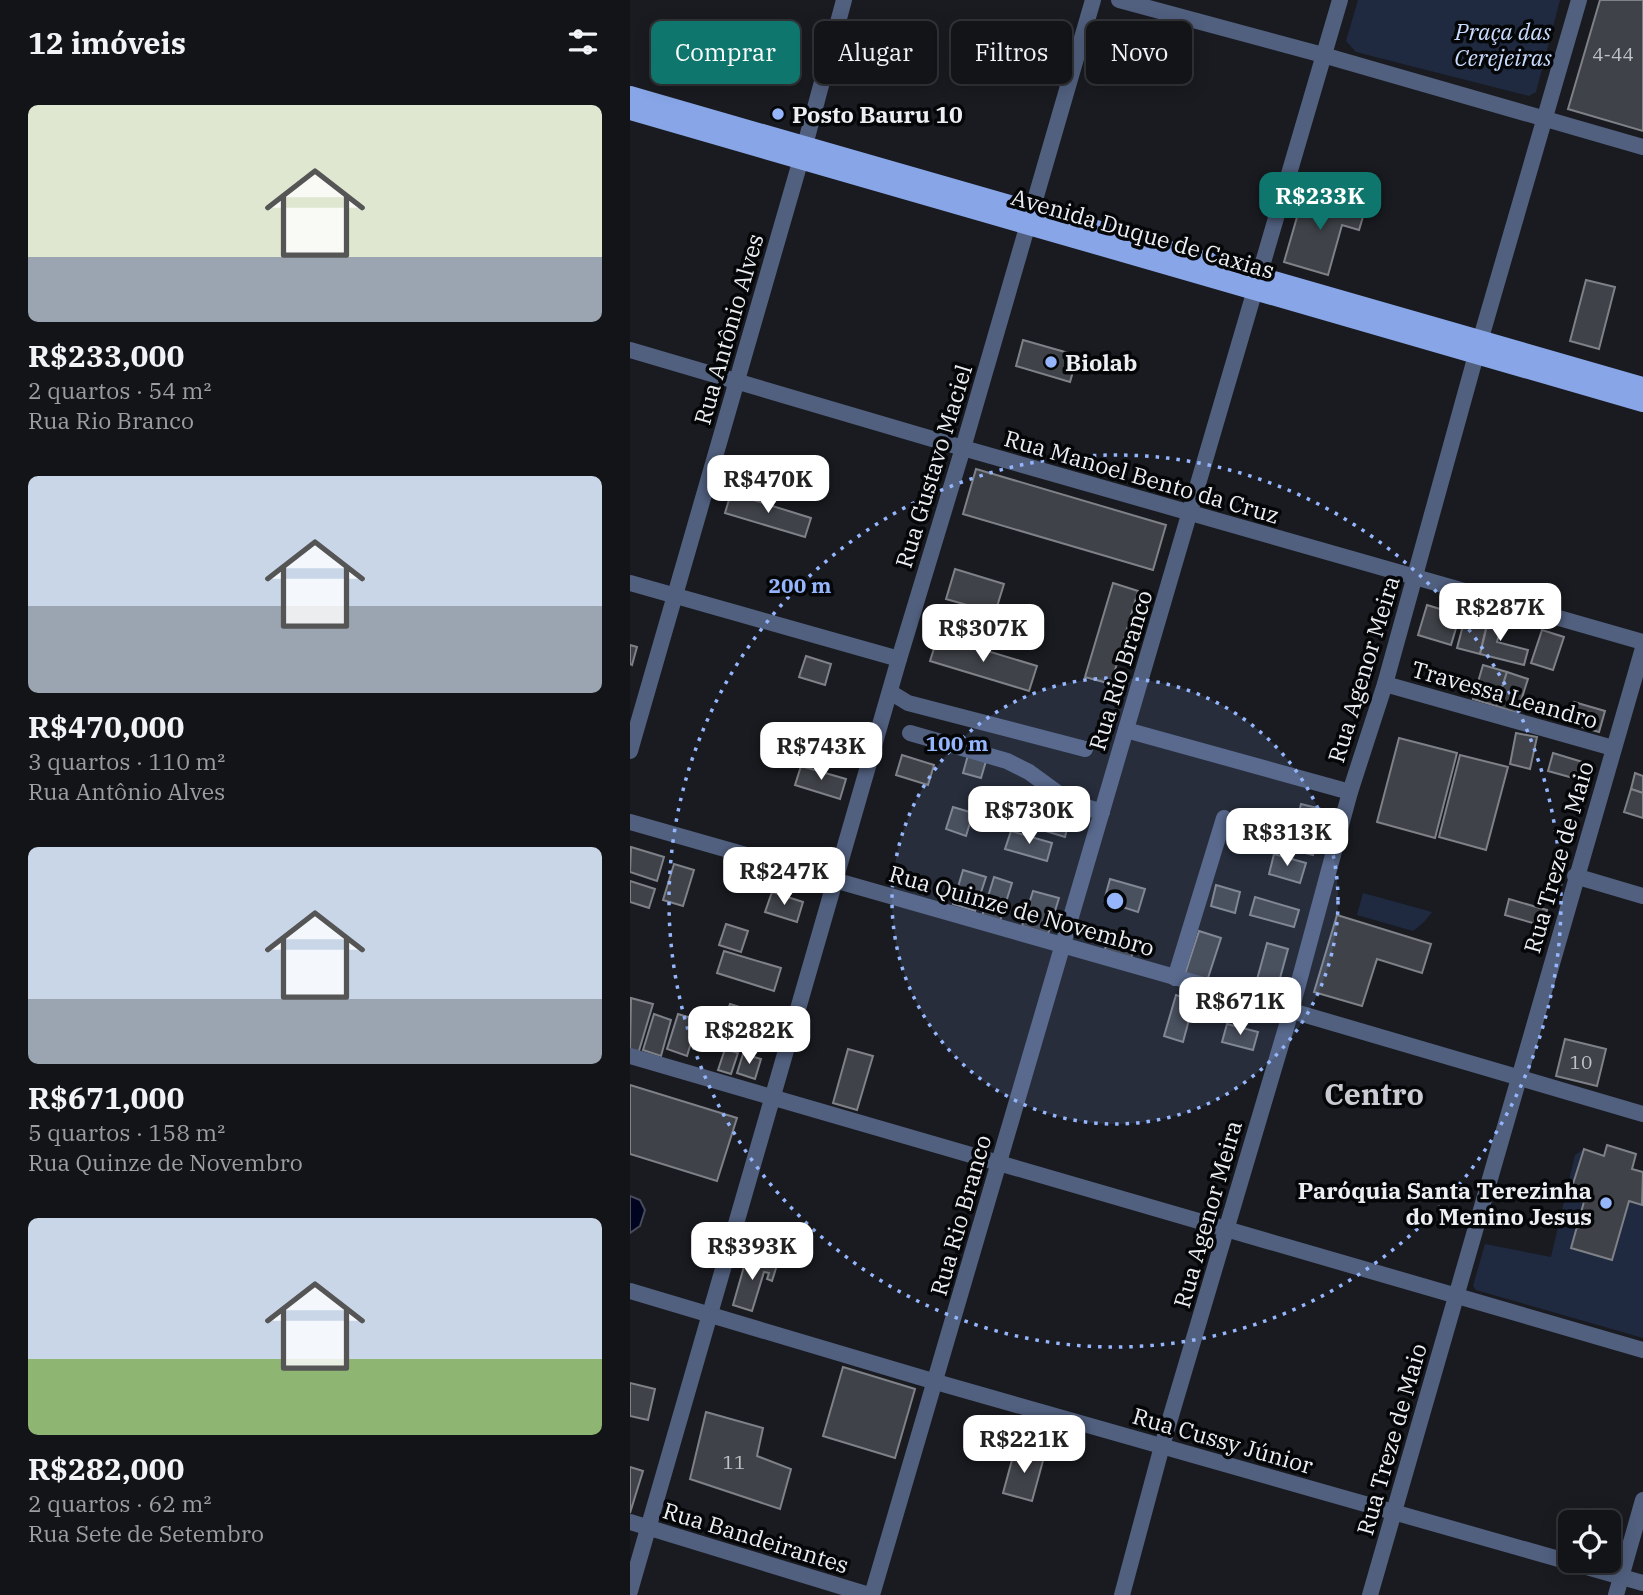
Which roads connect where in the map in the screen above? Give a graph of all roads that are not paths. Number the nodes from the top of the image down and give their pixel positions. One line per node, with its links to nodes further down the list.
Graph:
1 (844, 0): 11 (street, Rua Antônio Alves)
2 (1093, 0): 12 (street, Rua Gustavo Maciel)
3 (1119, 0): 6 (street)
4 (1340, 0): 6 (street, Rua Rio Branco)
5 (1580, 0): 9 (street)
6 (1323, 55): 9 (street); 13 (street, Rua Rio Branco)
7 (630, 95): 11 (main road, Avenida Duque de Caxias)
8 (630, 111): 11 (main road, Avenida Duque de Caxias)
9 (1544, 120): 10 (street); 14 (street, Rua Agenor Meira)
10 (1643, 147)
11 (803, 153): 12 (main road, Avenida Duque de Caxias); 16 (street, Rua Antônio Alves)
12 (1029, 218): 13 (main road, Avenida Duque de Caxias); 19 (street, Rua Gustavo Maciel)
13 (1256, 283): 14 (main road, Avenida Duque de Caxias); 20 (street, Rua Rio Branco)
14 (1478, 348): 17 (main road, Avenida Duque de Caxias); 18 (main road, Avenida Duque de Caxias); 21 (street, Rua Agenor Meira)
15 (630, 350): 16 (street, Rua Manoel Bento da Cruz)
16 (736, 381): 19 (street, Rua Manoel Bento da Cruz); 23 (street, Rua Antônio Alves)
17 (1643, 386)
18 (1643, 403)
19 (963, 448): 20 (street, Rua Manoel Bento da Cruz); 26 (street, Rua Gustavo Maciel)
20 (1191, 513): 21 (street, Rua Manoel Bento da Cruz); 29 (street, Rua Rio Branco)
21 (1415, 577): 24 (street, Rua Manoel Bento da Cruz); 27 (street, Rua Agenor Meira)
22 (630, 583): 23 (street)
23 (674, 596): 26 (street); 33 (street, Rua Antônio Alves)
24 (1643, 642)
25 (1643, 648): 31 (street, Rua Treze de Maio)
26 (899, 659): 28 (street, Rua Gustavo Maciel)
27 (1385, 684): 31 (street, Travessa Leandro); 34 (street, Rua Agenor Meira)
28 (890, 692): 32 (street); 39 (street, Rua Gustavo Maciel)
29 (1126, 730): 34 (street); 35 (street, Rua Rio Branco)
30 (910, 733): 35 (street)
31 (1613, 748): 38 (street, Rua Treze de Maio)
32 (1085, 750)
33 (630, 751)
34 (1350, 792): 43 (street, Rua Agenor Meira)
35 (1102, 812): 41 (street, Rua Rio Branco)
36 (1224, 818): 42 (street)
37 (630, 822): 39 (street, Rua Quinze de Novembro)
38 (1575, 876): 40 (street); 45 (street, Rua Treze de Maio)
39 (836, 880): 41 (street, Rua Quinze de Novembro); 46 (street, Rua Gustavo Maciel)
40 (1643, 896)
41 (1062, 945): 42 (street, Rua Quinze de Novembro); 48 (street, Rua Rio Branco)
42 (1175, 978): 43 (street, Rua Quinze de Novembro)
43 (1291, 1011): 45 (street, Rua Quinze de Novembro); 49 (street, Rua Agenor Meira)
44 (630, 1056): 46 (street)
45 (1520, 1079): 47 (street, Rua Quinze de Novembro); 51 (street, Rua Treze de Maio)
46 (774, 1096): 48 (street); 52 (street, Rua Gustavo Maciel)
47 (1643, 1114)
48 (999, 1163): 49 (street); 54 (street, Rua Rio Branco)
49 (1226, 1230): 51 (street); 55 (street, Rua Agenor Meira)
50 (630, 1291): 52 (street, Rua Cussy Júnior)
51 (1456, 1296): 53 (street); 57 (street, Rua Treze de Maio)
52 (708, 1314): 54 (street, Rua Cussy Júnior); 59 (street, Rua Gustavo Maciel)
53 (1643, 1350)
54 (936, 1382): 55 (street, Rua Cussy Júnior); 63 (street, Rua Rio Branco)
55 (1162, 1446): 57 (street, Rua Cussy Júnior); 64 (street, Rua Agenor Meira)
56 (1643, 1500): 60 (street)
57 (1394, 1513): 60 (street, Rua Cussy Júnior); 65 (street, Rua Treze de Maio)
58 (630, 1522): 59 (street, Rua Bandeirantes)
59 (649, 1528): 62 (street, Rua Gustavo Maciel); 63 (street, Rua Bandeirantes)
60 (1621, 1577): 61 (street, Rua Cussy Júnior); 66 (street)
61 (1643, 1583)
62 (630, 1591)
63 (871, 1595)
64 (1122, 1595)
65 (1370, 1595)
66 (1616, 1595)

